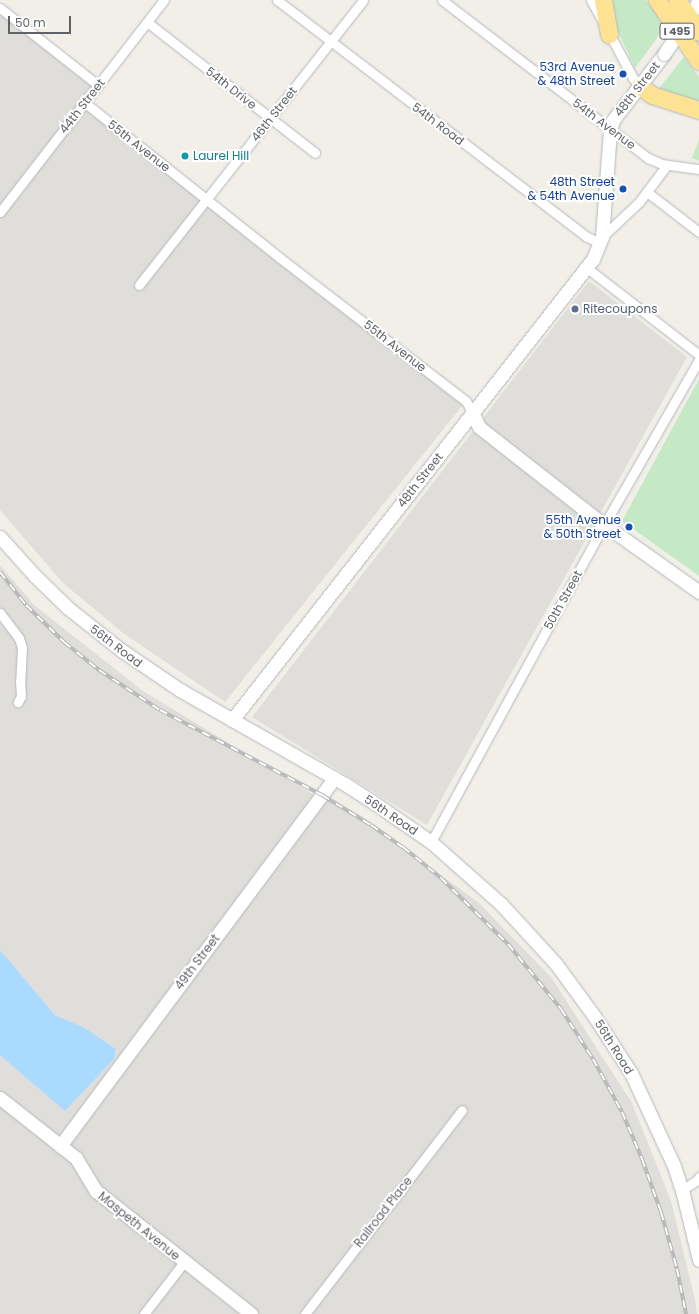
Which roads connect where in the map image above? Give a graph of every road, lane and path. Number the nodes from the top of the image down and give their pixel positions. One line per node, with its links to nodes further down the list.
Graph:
1 (164, 0): 10 (street, 44th Street)
2 (278, 0): 14 (street, 54th Road)
3 (364, 0): 14 (street, 46th Street)
4 (442, 0): 22 (street, 54th Avenue)
5 (591, 0): 12 (street)
6 (602, 0): 12 (highway)
7 (666, 1): 11 (highway, I 495, bridge); 13 (highway); 15 (highway); 16 (highway, I 495, bridge)
8 (699, 1): 18 (main road, 48th Street, bridge)
9 (0, 8): 17 (street)
10 (147, 22): 17 (street, 44th Street); 21 (street, 54th Drive)
11 (699, 32)
12 (609, 34): 18 (street)
13 (699, 40)
14 (331, 42): 21 (street, 46th Street); 30 (street, 54th Road)
15 (699, 52)
16 (699, 61)
17 (98, 85): 19 (street, 44th Street)
18 (640, 86): 20 (highway); 22 (main road, 48th Street)
19 (84, 102): 27 (street, 55th Avenue); 28 (street, 44th Street)
20 (699, 110)
21 (270, 118): 23 (street, 54th Drive); 27 (street, 46th Street)
22 (610, 130): 24 (street, 54th Avenue); 30 (main road, 48th Street)
23 (315, 153)
24 (668, 165): 25 (street, 54th Avenue); 26 (street, 48th Street)
25 (699, 169)
26 (647, 192): 29 (street); 30 (street, 48th Street)
27 (207, 200): 32 (street, 46th Street); 35 (street, 55th Avenue)
28 (0, 212)
29 (699, 232)
30 (602, 240): 31 (main road, 48th Street)
31 (587, 268): 33 (street); 35 (main road, 48th Street)
32 (139, 285)
33 (699, 355)
34 (699, 360): 36 (street, 50th Street)
35 (473, 414): 36 (main road, 55th Avenue); 41 (main road, 48th Street)
36 (604, 525): 38 (main road, 55th Avenue); 43 (street, 50th Street)
37 (0, 537): 41 (main road, 56th Road)
38 (699, 592)
39 (0, 613): 40 (street)
40 (18, 702)
41 (232, 720): 42 (main road, 56th Road)
42 (334, 778): 43 (main road, 56th Road); 46 (main road, 49th Street)
43 (431, 842): 48 (main road, 56th Road)
44 (0, 1098): 46 (main road, Maspeth Avenue)
45 (462, 1110): 53 (street, Railroad Place)
46 (60, 1146): 50 (main road, Maspeth Avenue)
47 (698, 1179): 48 (street)
48 (682, 1190): 49 (main road, 56th Road)
49 (699, 1260)
50 (184, 1262): 51 (street); 52 (main road, Maspeth Avenue)
51 (144, 1314)
52 (251, 1314)
53 (305, 1314)

